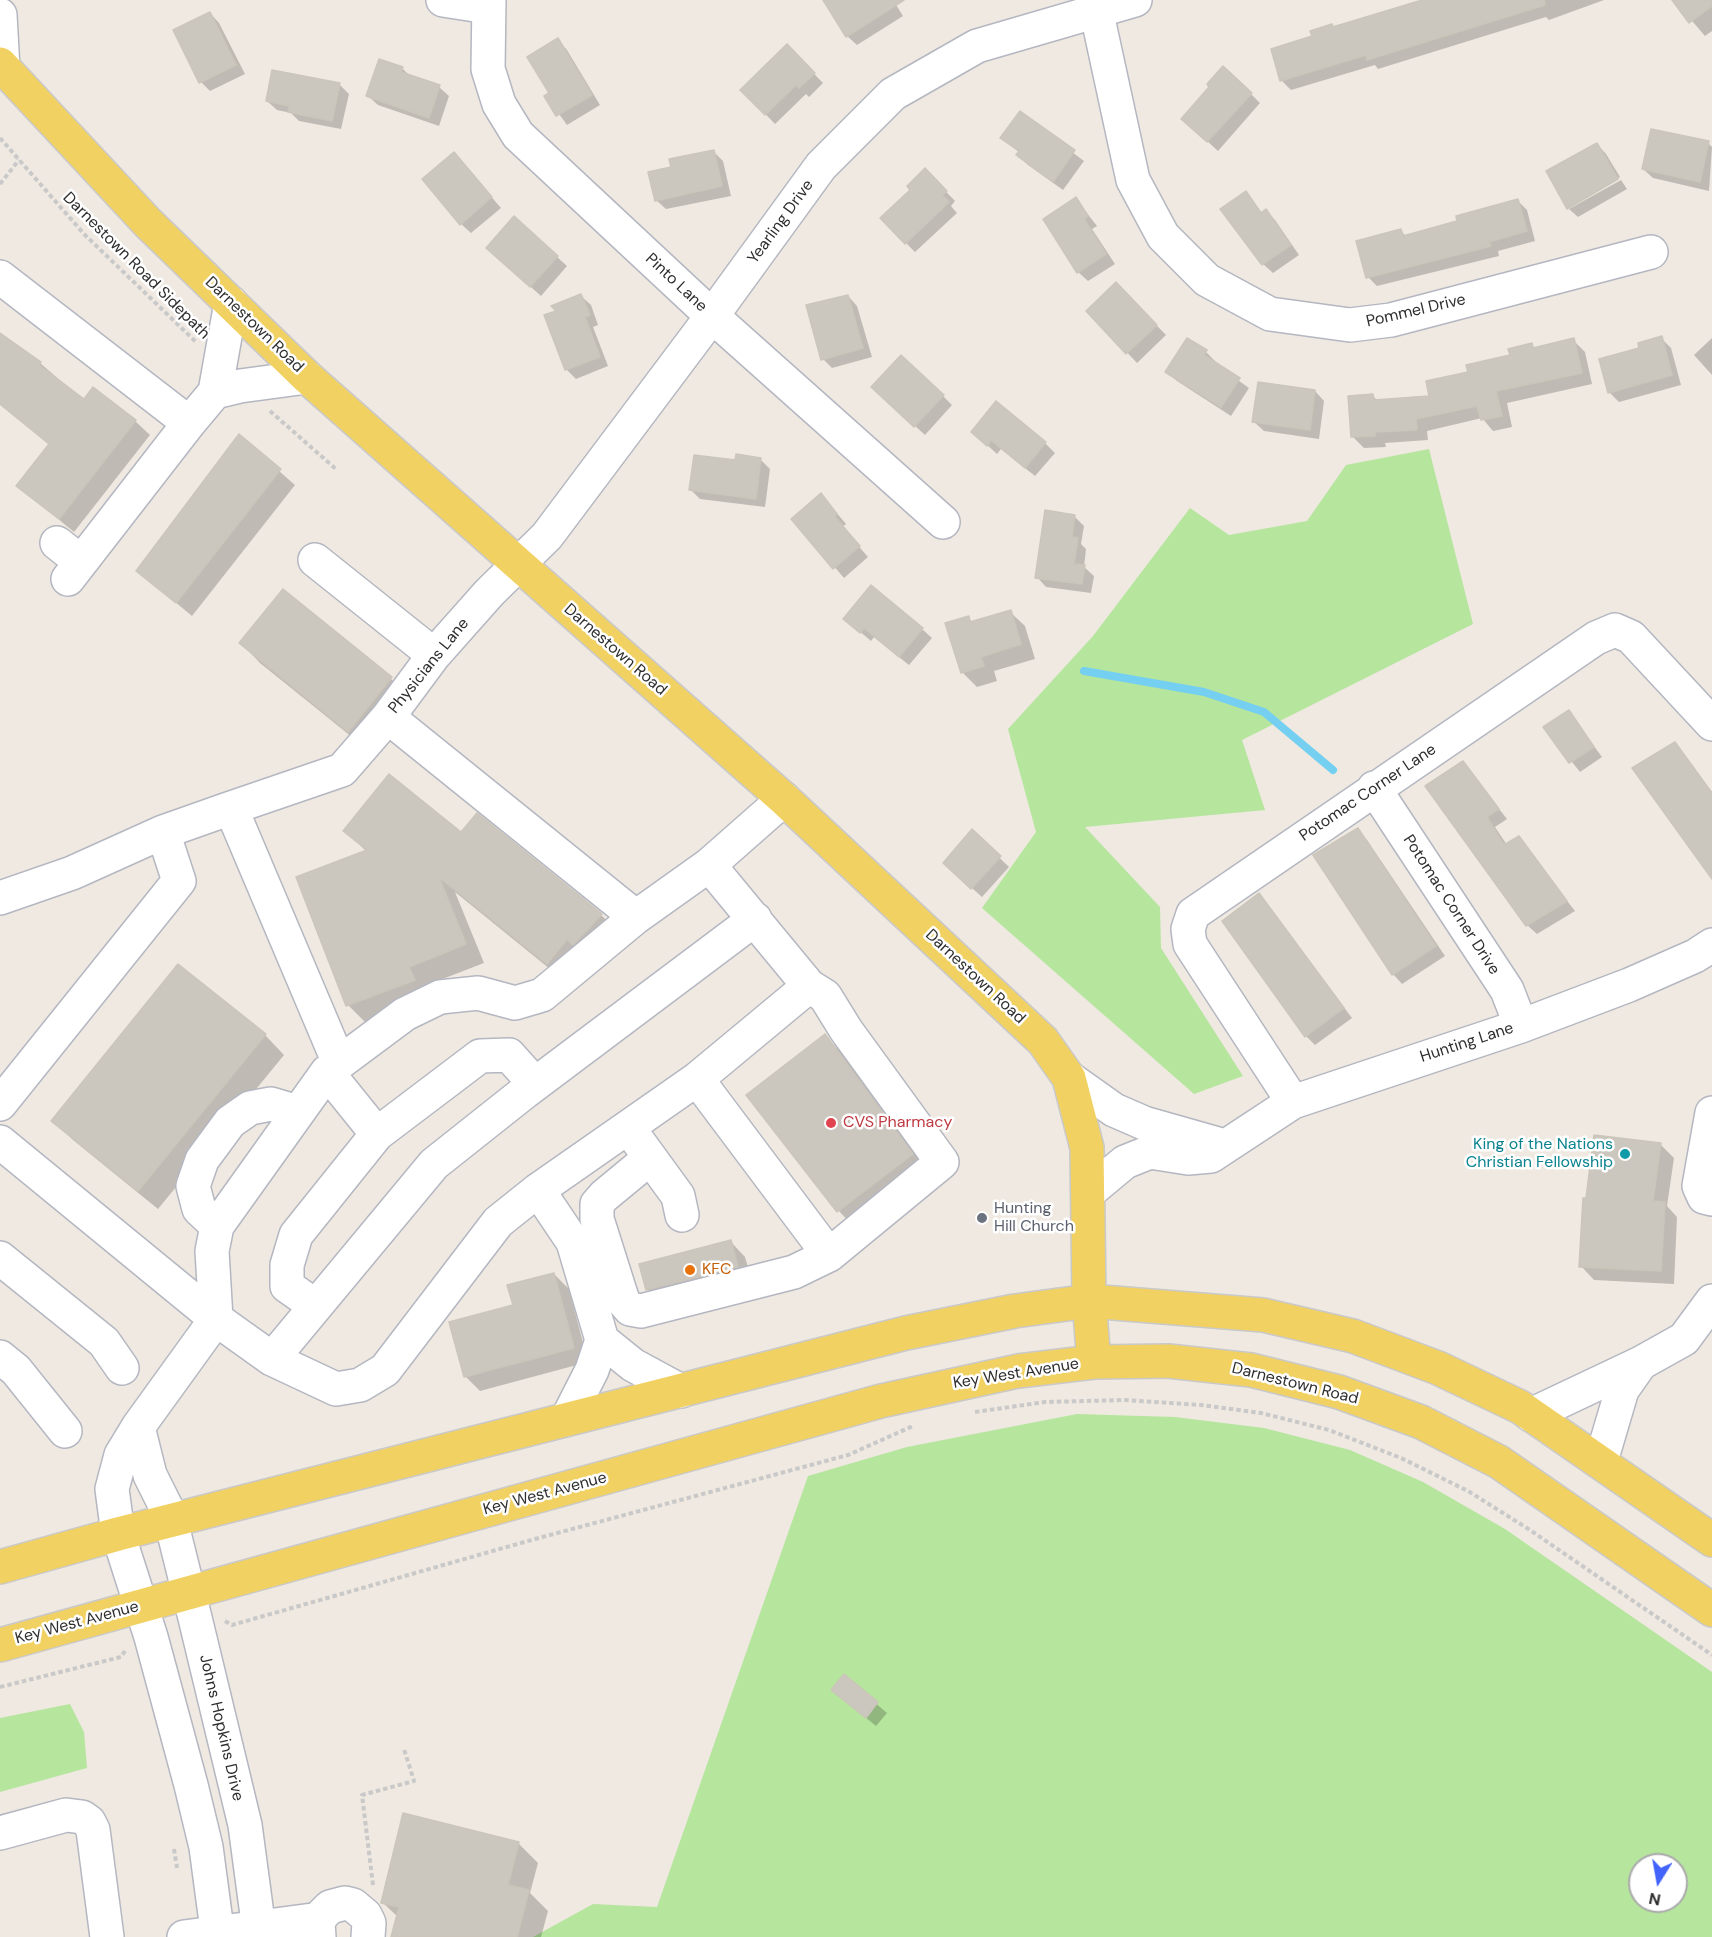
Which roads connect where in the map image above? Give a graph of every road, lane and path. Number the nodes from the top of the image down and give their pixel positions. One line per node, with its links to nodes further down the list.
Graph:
1 (443, 0): 3 (street)
2 (1135, 0): 4 (street, Yearling Drive)
3 (488, 3): 13 (street, Pinto Lane)
4 (1095, 6): 10 (street, Pommel Drive); 13 (street, Yearling Drive)
5 (0, 15): 6 (street)
6 (2, 66): 12 (main road, Darnestown Road)
7 (0, 138): 8 (path, Darnestown Road Sidepath)
8 (19, 160): 9 (path); 14 (path, Darnestown Road Sidepath)
9 (0, 184)
10 (1651, 252)
11 (0, 276): 18 (street)
12 (231, 303): 15 (main road, Darnestown Road); 16 (street)
13 (712, 316): 20 (street, Pinto Lane); 23 (street, Yearling Drive)
14 (201, 347)
15 (307, 377): 16 (street); 23 (main road, Darnestown Road)
16 (215, 392): 18 (street)
17 (261, 403): 19 (path)
18 (189, 423): 22 (street)
19 (337, 470)
20 (943, 522)
21 (315, 560): 24 (street)
22 (69, 561)
23 (518, 564): 24 (street, Physicians Lane); 28 (main road, Darnestown Road)
24 (434, 655): 25 (street, Physicians Lane)
25 (388, 717): 29 (street, Physicians Lane); 33 (street)
26 (1712, 724): 27 (street, Potomac Corner Lane)
27 (1374, 788): 37 (street, Potomac Corner Drive); 42 (street, Potomac Corner Lane)
28 (784, 799): 31 (street); 39 (main road, Darnestown Road)
29 (231, 807): 30 (street); 38 (street)
30 (163, 832): 32 (street); 43 (street)
31 (709, 865): 33 (street); 34 (street)
32 (0, 898)
33 (636, 917): 38 (street)
34 (755, 919): 36 (street); 41 (street)
35 (1712, 945): 37 (street, Hunting Lane)
36 (809, 986): 40 (street); 56 (street)
37 (1521, 1026): 42 (street, Hunting Lane)
38 (333, 1067): 44 (street); 47 (street)
39 (1069, 1078): 49 (street); 52 (main road, Darnestown Road)
40 (697, 1079): 46 (street); 56 (street)
41 (535, 1084): 47 (street); 60 (street)
42 (1293, 1102): 49 (street, Hunting Lane)
43 (0, 1104)
44 (298, 1112): 55 (street); 55 (street)
45 (1712, 1113): 53 (street)
46 (629, 1126): 50 (street); 51 (street)
47 (377, 1134): 60 (street)
48 (0, 1142): 61 (street)
49 (1226, 1146): 52 (street, Hunting Lane)
50 (650, 1158): 54 (street); 56 (street)
51 (538, 1190): 62 (street); 64 (street)
52 (1089, 1192): 58 (main road, Darnestown Road)
53 (1712, 1199)
54 (682, 1215)
55 (217, 1226): 61 (street)
56 (829, 1255)
57 (0, 1258): 67 (street)
58 (1089, 1301): 65 (main road, Darnestown Road); 68 (main road); 70 (main road)
59 (1712, 1301): 66 (street)
60 (314, 1305): 64 (street)
61 (216, 1319): 64 (street); 73 (street)
62 (603, 1340): 68 (street); 71 (street)
63 (0, 1357): 74 (street)
64 (272, 1359)
65 (1094, 1362): 81 (main road, Key West Avenue); 82 (main road, Darnestown Road)
66 (1641, 1363): 70 (street); 75 (street)
67 (122, 1368)
68 (681, 1391): 71 (main road)
69 (974, 1412): 85 (path)
70 (1531, 1414): 75 (main road)
71 (567, 1419): 76 (main road)
72 (921, 1423): 81 (path)
73 (138, 1426): 76 (street, Johns Hopkins Drive); 77 (street)
74 (65, 1431)
75 (1601, 1461): 78 (main road)
76 (171, 1520): 77 (main road); 81 (street, Johns Hopkins Drive)
77 (118, 1534): 79 (main road); 80 (street)
78 (1712, 1539)
79 (0, 1567)
80 (140, 1606): 81 (main road, Key West Avenue); 83 (street); 84 (main road, Key West Avenue)
81 (192, 1607): 91 (street, Johns Hopkins Drive)
82 (1712, 1610)
83 (151, 1637): 86 (path); 92 (street)
84 (0, 1645)
85 (1712, 1655)
86 (0, 1687)
87 (404, 1749): 89 (path)
88 (0, 1833): 93 (street)
89 (368, 1892)
90 (320, 1928): 91 (street); 95 (street)
91 (259, 1932): 92 (street)
92 (217, 1935): 94 (street)
93 (107, 1937)
94 (184, 1937)
95 (368, 1937)

